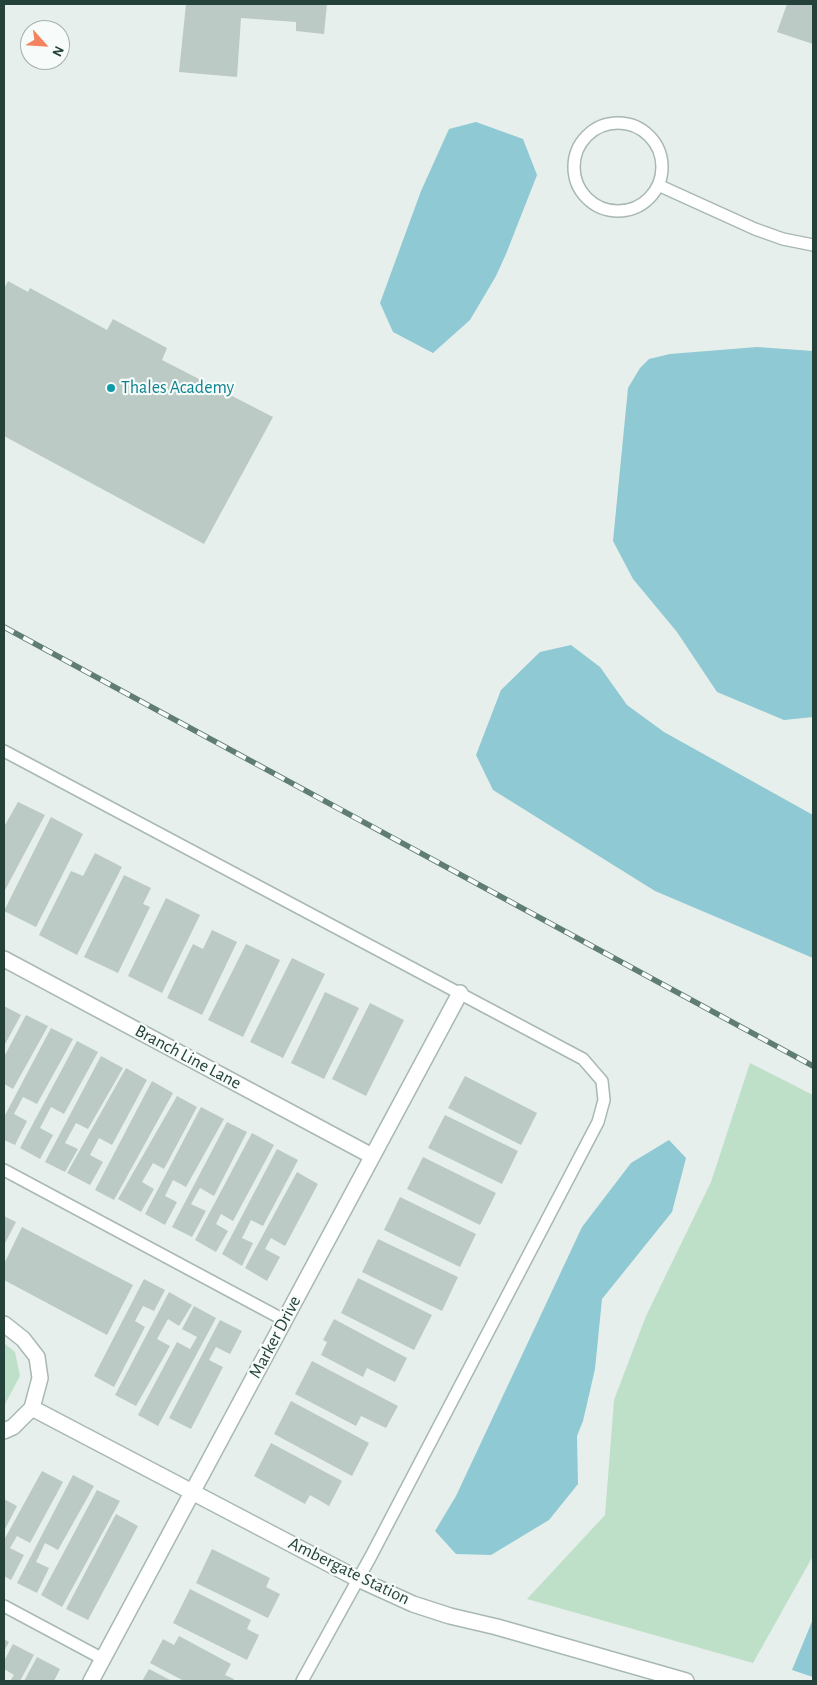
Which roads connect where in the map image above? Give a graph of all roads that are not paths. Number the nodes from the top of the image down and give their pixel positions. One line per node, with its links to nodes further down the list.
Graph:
1 (658, 185): 1 (lane); 2 (lane)
2 (813, 245)
3 (4, 751): 5 (lane)
4 (4, 959): 6 (street, Branch Line Lane)
5 (460, 993): 6 (street, Marker Drive); 13 (lane)
6 (372, 1156): 8 (street, Marker Drive)
7 (4, 1170): 8 (lane)
8 (284, 1320): 12 (street, Marker Drive)
9 (4, 1324): 10 (street)
10 (32, 1408): 11 (street); 12 (street, Ambergate Station)
11 (4, 1431)
12 (193, 1492): 13 (street, Ambergate Station); 15 (street, Marker Drive)
13 (358, 1578): 17 (lane); 18 (street, Ambergate Station)
14 (4, 1606): 15 (lane)
15 (103, 1659): 16 (street, Marker Drive)
16 (91, 1681)
17 (302, 1681)
18 (686, 1681)

